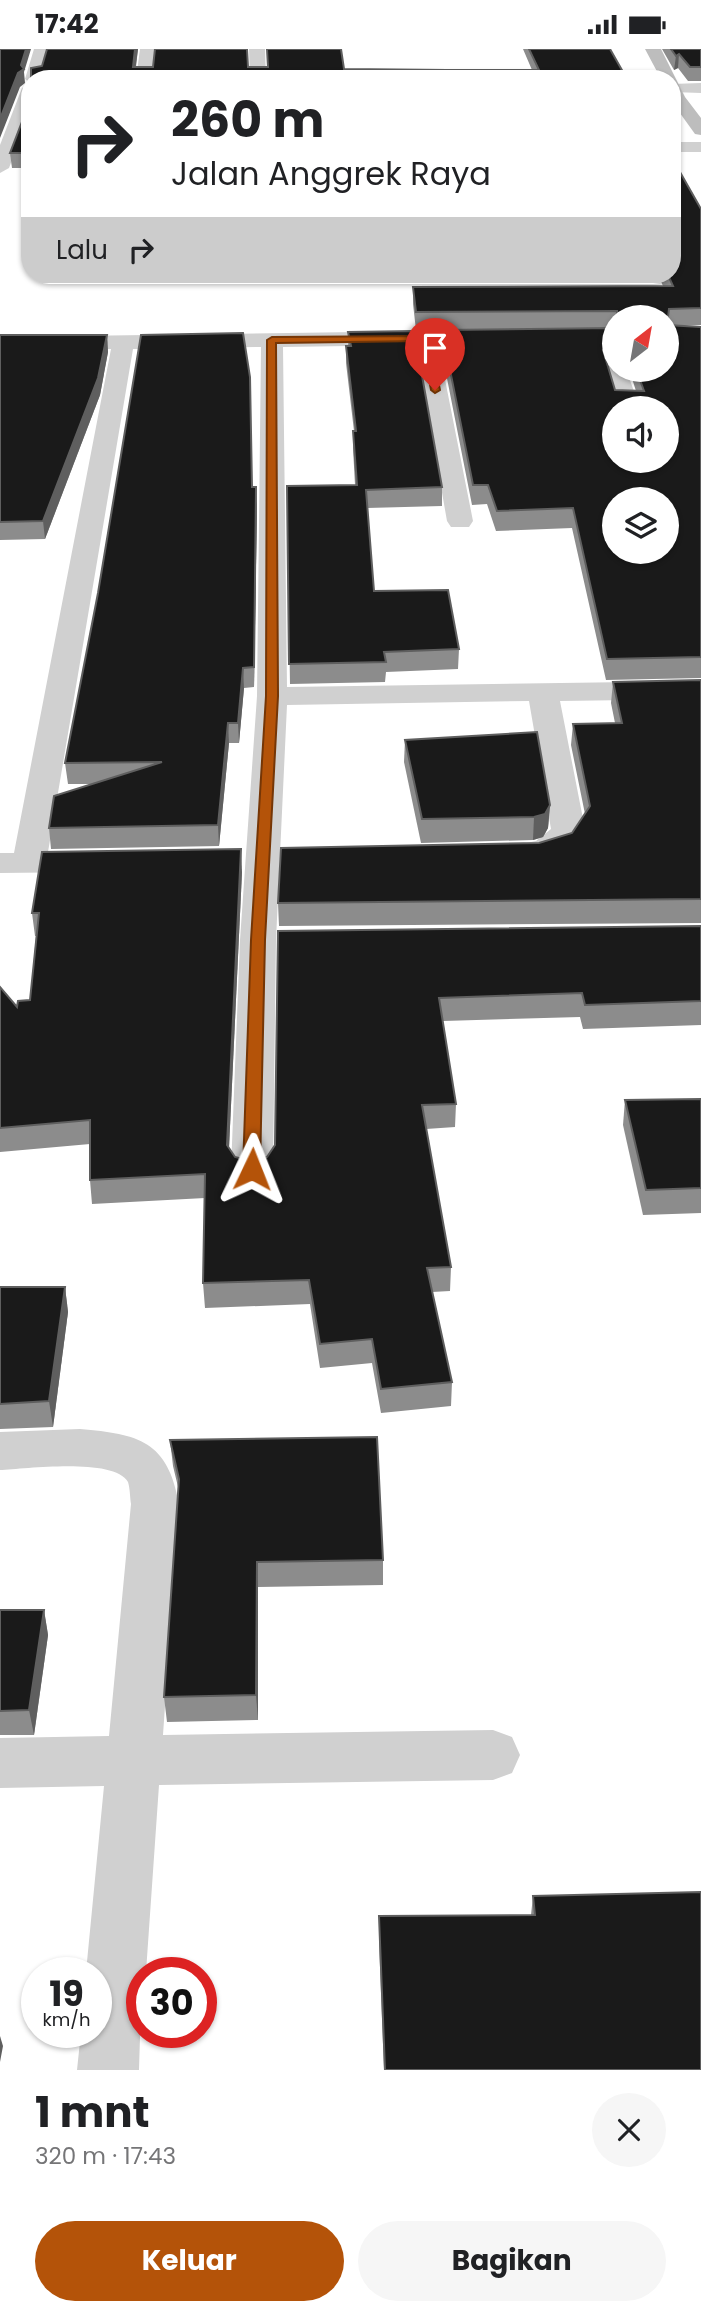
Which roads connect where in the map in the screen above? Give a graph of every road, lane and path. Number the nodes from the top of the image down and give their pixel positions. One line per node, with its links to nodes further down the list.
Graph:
1 (42, 49): 5 (street)
2 (148, 49): 6 (street)
3 (257, 49): 7 (street)
4 (653, 49): 8 (main road)
5 (36, 70)
6 (145, 70)
7 (257, 70)
8 (664, 70)
9 (701, 88): 10 (street)
10 (681, 89)
11 (21, 100): 13 (street)
12 (681, 101): 15 (main road)
13 (0, 104)
14 (21, 116): 18 (street)
15 (701, 130)
16 (681, 147): 17 (street)
17 (701, 147)
18 (0, 168)
19 (521, 337): 20 (street)
20 (426, 338): 21 (street); 24 (street)
21 (272, 340): 22 (street); 27 (street)
22 (123, 342): 23 (street); 30 (street)
23 (0, 344)
24 (460, 521)
25 (701, 690): 26 (street)
26 (543, 693): 27 (street); 28 (street)
27 (272, 696): 31 (street)
28 (482, 854)
29 (126, 861): 30 (street)
30 (15, 863)
31 (252, 1169)
32 (0, 1451): 34 (street)
33 (493, 1755): 34 (street)
34 (132, 1762): 35 (street); 36 (street)
35 (0, 1763)
36 (108, 2070)

